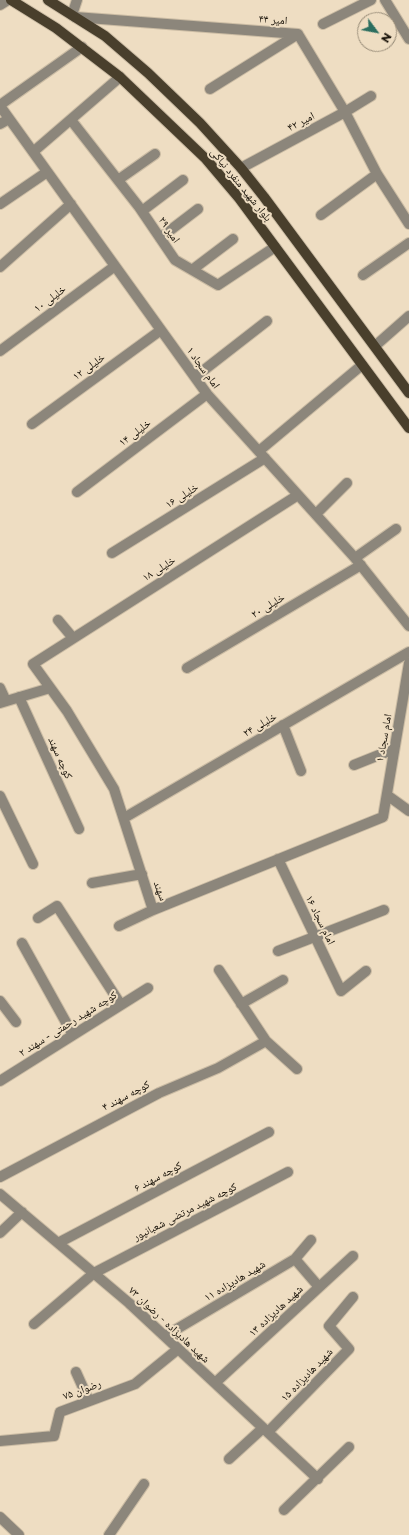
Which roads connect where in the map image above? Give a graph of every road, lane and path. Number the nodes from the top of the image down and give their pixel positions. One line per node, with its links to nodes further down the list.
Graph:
1 (8, 0): 7 (street)
2 (11, 0): 12 (main road, بلوار شهید منفرد نیاکی)
3 (48, 0): 8 (main road, بلوار شهید منفرد نیاکی)
4 (78, 0): 8 (street)
5 (371, 0): 9 (street)
6 (386, 0): 11 (street)
7 (0, 5)
8 (74, 16): 10 (street, امیر ۴۴); 22 (main road, بلوار شهید منفرد نیاکی)
9 (323, 24)
10 (298, 34): 14 (street); 17 (street, امیر ۴۴)
11 (409, 39)
12 (82, 47): 13 (main road, بلوار شهید منفرد نیاکی); 16 (street)
13 (120, 77): 18 (street); 36 (main road, بلوار شهید منفرد نیاکی)
14 (210, 89)
15 (371, 96): 17 (street, امیر ۴۲)
16 (0, 106): 19 (street, امام سجاد ۱)
17 (345, 112): 22 (street, امیر ۴۲); 24 (street, امیر ۴۴)
18 (71, 120): 20 (street); 25 (street, امیر ۲۹)
19 (4, 121): 20 (street, امام سجاد ۱)
20 (33, 152): 23 (street, امام سجاد ۱)
21 (155, 154): 25 (street)
22 (241, 168): 44 (main road, بلوار شهید منفرد نیاکی)
23 (47, 172): 27 (street); 28 (street, امام سجاد ۱)
24 (377, 174): 31 (street); 32 (street, امیر ۴۴)
25 (118, 180): 30 (street, امیر ۲۹)
26 (183, 180): 30 (street)
27 (0, 204)
28 (71, 204): 37 (street, امام سجاد ۱); 38 (street)
29 (198, 209): 33 (street)
30 (142, 211): 33 (street, امیر ۲۹)
31 (321, 215)
32 (409, 224)
33 (160, 238): 39 (street, امیر ۲۹)
34 (233, 239): 39 (street)
35 (409, 243): 40 (street)
36 (275, 247): 39 (street, امیر ۲۹); 46 (main road, بلوار شهید منفرد نیاکی)
37 (115, 266): 43 (street, امام سجاد ۱); 45 (street, خلیلی ۱۰)
38 (0, 267)
39 (192, 270)
40 (363, 275)
41 (409, 316): 44 (street)
42 (267, 321): 47 (street)
43 (161, 330): 47 (street, امام سجاد ۱); 50 (street, خلیلی ۱۲)
44 (375, 346): 48 (main road, بلوار شهید منفرد نیاکی)
45 (0, 352)
46 (362, 365): 51 (main road, بلوار شهید منفرد نیاکی); 52 (street, خلیلی ۱۶)
47 (195, 377): 49 (street, امام سجاد ۱)
48 (409, 393)
49 (207, 394): 52 (street, امام سجاد ۱); 54 (street, خلیلی ۱۴)
50 (32, 424)
51 (409, 428)
52 (262, 455): 55 (street, امام سجاد ۱); 58 (street, خلیلی ۱۶)
53 (346, 483): 56 (street)
54 (77, 492)
55 (298, 495): 56 (street, امام سجاد ۱); 62 (street, خلیلی ۱۸)
56 (316, 514): 59 (street, امام سجاد ۱)
57 (396, 529): 59 (street, خلیلی ۲۰)
58 (112, 553)
59 (358, 562): 61 (street, امام سجاد ۱); 66 (street, خلیلی ۲۰)
60 (58, 620): 62 (street)
61 (408, 622)
62 (73, 638): 65 (street, خلیلی ۱۸)
63 (409, 652): 72 (street, خلیلی ۲۴)
64 (409, 663): 69 (street, امام سجاد ۱)
65 (33, 664): 68 (street, سهند)
66 (187, 668)
67 (0, 688): 71 (street)
68 (50, 688): 70 (street); 80 (street, سهند)
69 (406, 696): 73 (street, امام سجاد ۱)
70 (20, 697): 71 (street); 81 (street, كوچه سهند)
71 (3, 702)
72 (282, 725): 75 (street); 80 (street, خلیلی ۲۴)
73 (394, 749): 74 (street); 76 (street, امام سجاد ۱)
74 (354, 765)
75 (301, 771)
76 (387, 795): 78 (street); 79 (street, امام سجاد ۱)
77 (0, 796): 83 (street)
78 (409, 811)
79 (383, 816): 82 (street, سهند)
80 (124, 818): 84 (street, سهند)
81 (79, 829)
82 (278, 859): 86 (street, سهند); 90 (street, امام سجاد ۱۶)
83 (33, 864)
84 (142, 874): 85 (street); 86 (street, سهند)
85 (92, 883)
86 (153, 910): 89 (street)
87 (384, 910): 90 (street)
88 (38, 918): 99 (street)
89 (119, 926)
90 (315, 937): 92 (street); 94 (street, امام سجاد ۱۶)
91 (22, 943): 101 (street)
92 (278, 951)
93 (219, 970): 98 (street)
94 (366, 971)
95 (283, 980): 98 (street)
96 (148, 988): 99 (street, کوچه شهید رحمتی - سهند ۲)
97 (0, 1001): 100 (street)
98 (242, 1004): 102 (street)
99 (121, 1006): 101 (street, کوچه شهید رحمتی - سهند ۲)
100 (16, 1022)
101 (73, 1035): 104 (street, کوچه شهید رحمتی - سهند ۲)
102 (266, 1041): 103 (street); 107 (street, کوچه سهند ۴)
103 (297, 1069)
104 (0, 1081)
105 (269, 1132): 112 (street, کوچه سهند ۶)
106 (288, 1172): 115 (street, کوچه شهید مرتضی شعبانپور)
107 (0, 1177)
108 (0, 1194): 109 (street, شهید هادیزاده - رضوان ۷۳)
109 (22, 1212): 110 (street); 112 (street, شهید هادیزاده - رضوان ۷۳)
110 (0, 1233)
111 (311, 1240): 114 (street, شهید هادیزاده ۱۱)
112 (58, 1243): 115 (street, شهید هادیزاده - رضوان ۷۳)
113 (353, 1256): 116 (street, شهید هادیزاده ۱۳)
114 (295, 1259): 116 (street); 119 (street, شهید هادیزاده ۱۱)
115 (94, 1273): 118 (street, کوچه شهید مرتضی شعبانپور); 119 (street, شهید هادیزاده - رضوان ۷۳)
116 (320, 1287): 122 (street, شهید هادیزاده ۱۳)
117 (353, 1297): 124 (street, شهید هادیزاده ۱۵)
118 (34, 1324)
119 (165, 1336): 120 (street, شهید هادیزاده - رضوان ۷۳)
120 (178, 1349): 122 (street, شهید هادیزاده - رضوان ۷۳); 123 (street, رضوان ۷۵)
121 (76, 1372): 123 (street)
122 (215, 1383): 124 (street, شهید هادیزاده - رضوان ۷۳)
123 (89, 1401): 125 (street, رضوان ۷۵)
124 (266, 1430): 127 (street); 128 (street, شهید هادیزاده - رضوان ۷۳)
125 (0, 1441)
126 (349, 1447): 128 (street)
127 (229, 1459)
128 (318, 1478): 130 (street)
129 (144, 1484): 133 (street)
130 (284, 1510)
131 (0, 1517): 132 (street)
132 (19, 1535)
133 (109, 1535)

